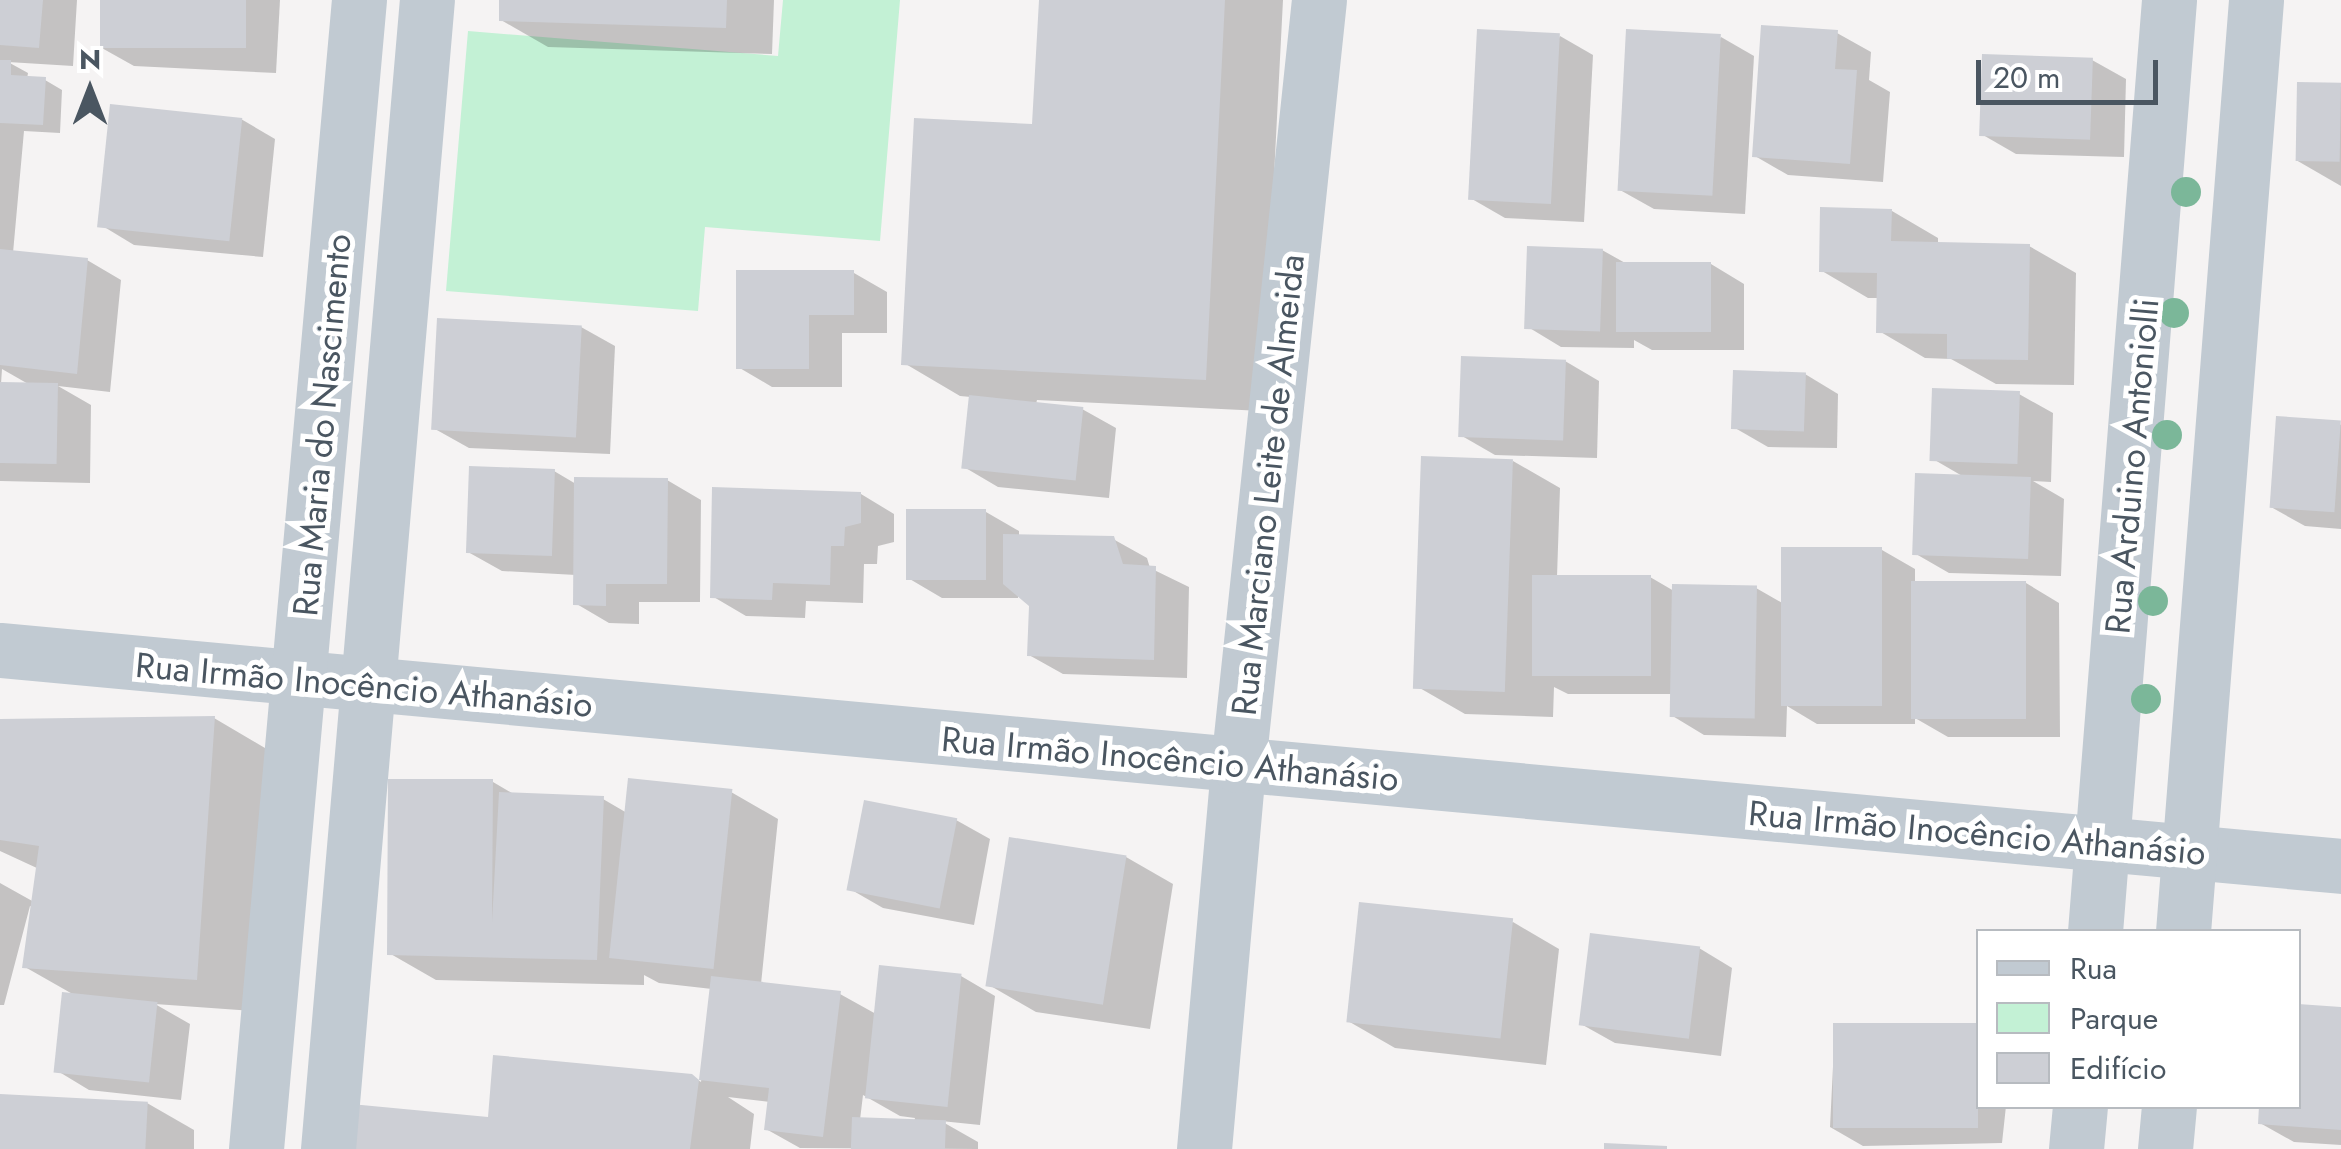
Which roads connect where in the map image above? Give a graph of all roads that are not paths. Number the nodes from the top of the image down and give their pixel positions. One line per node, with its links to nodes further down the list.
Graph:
1 (359, 0): 6 (street, Rua Maria do Nascimento)
2 (427, 0): 7 (street, Rua Maria do Nascimento)
3 (1319, 0): 17 (street, Rua Marciano Leite de Almeida)
4 (2169, 0): 10 (street, Rua Arduino Antoniolli)
5 (2256, 0): 11 (street)
6 (352, 88): 7 (street); 8 (street, Rua Maria do Nascimento)
7 (419, 92): 9 (street, Rua Maria do Nascimento)
8 (337, 251): 9 (street); 15 (street, Rua Maria do Nascimento)
9 (405, 255): 16 (street, Rua Maria do Nascimento)
10 (2148, 264): 11 (street); 12 (street, Rua Arduino Antoniolli)
11 (2235, 267): 13 (street)
12 (2128, 514): 13 (street); 18 (street, Rua Arduino Antoniolli)
13 (2216, 517): 19 (street)
14 (0, 650): 15 (street, Rua Irmão Inocêncio Athanásio)
15 (301, 680): 16 (street, Rua Irmão Inocêncio Athanásio); 25 (street, Rua Maria do Nascimento)
16 (368, 686): 17 (street, Rua Irmão Inocêncio Athanásio); 26 (street, Rua Maria do Nascimento)
17 (1238, 765): 18 (street, Rua Irmão Inocêncio Athanásio); 27 (street, Rua Marciano Leite de Almeida)
18 (2102, 845): 19 (street, Rua Irmão Inocêncio Athanásio); 21 (street, Rua Arduino Antoniolli)
19 (2190, 853): 20 (street, Rua Irmão Inocêncio Athanásio); 22 (street)
20 (2341, 866)
21 (2095, 929)
22 (2183, 929)
23 (2080, 1109): 28 (street)
24 (2169, 1109): 29 (street)
25 (256, 1149)
26 (328, 1149)
27 (1204, 1149)
28 (2076, 1149)
29 (2165, 1149)

